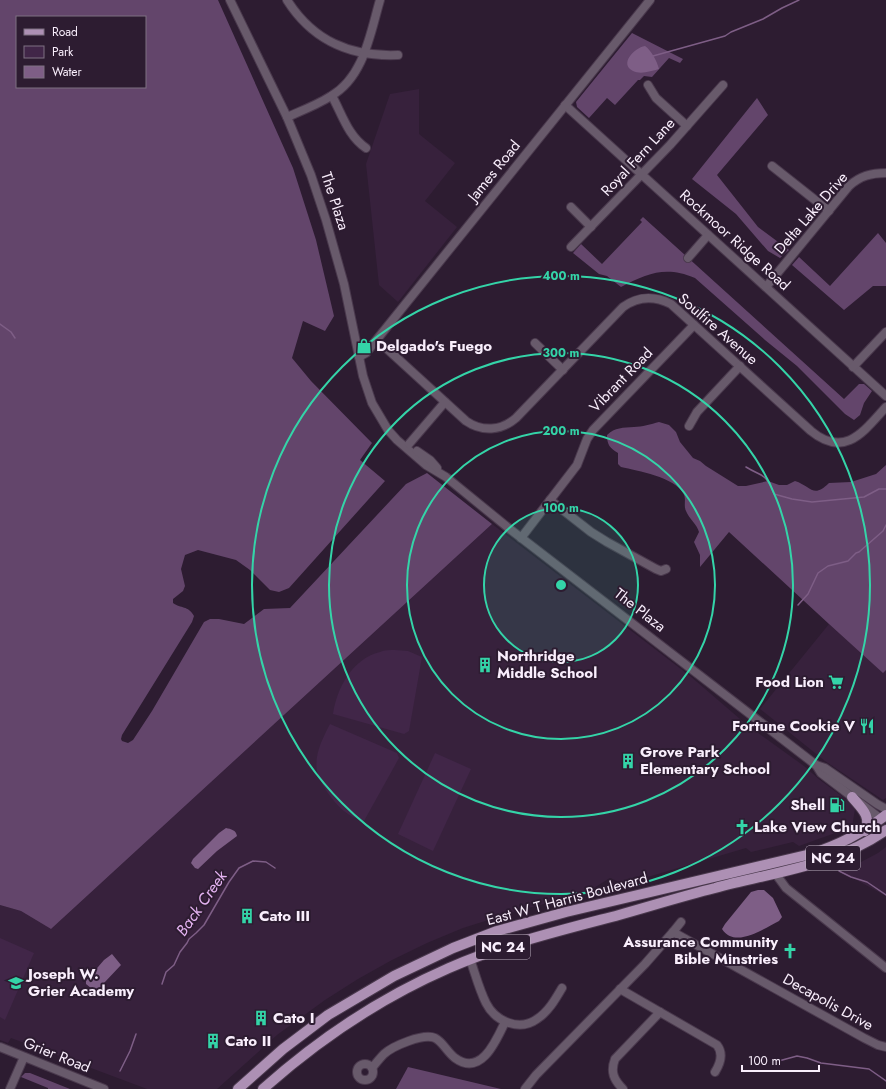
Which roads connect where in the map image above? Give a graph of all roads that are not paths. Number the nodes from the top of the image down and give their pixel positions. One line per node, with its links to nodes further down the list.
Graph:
1 (230, 0): 11 (street, The Plaza)
2 (287, 0): 5 (street)
3 (380, 0): 5 (street)
4 (650, 0): 10 (street, James Road)
5 (364, 54): 6 (street); 9 (street)
6 (398, 55)
7 (648, 85): 12 (street)
8 (722, 86): 12 (street, Royal Fern Lane)
9 (332, 96): 11 (street); 13 (street)
10 (565, 105): 16 (street, Rockmoor Ridge Road); 28 (street, James Road)
11 (287, 118): 28 (street, The Plaza)
12 (687, 126): 16 (street, Royal Fern Lane)
13 (366, 148)
14 (772, 166): 18 (street)
15 (886, 173): 18 (street, Delta Lake Drive)
16 (641, 175): 19 (street, Royal Fern Lane); 20 (street, Rockmoor Ridge Road)
17 (571, 207): 19 (street)
18 (829, 211): 23 (street, Delta Lake Drive)
19 (591, 226): 21 (street, Royal Fern Lane)
20 (708, 235): 22 (street); 23 (street, Rockmoor Ridge Road)
21 (571, 247)
22 (688, 258)
23 (766, 286): 30 (street, Rockmoor Ridge Road)
24 (694, 325): 29 (street, Soulfire Avenue); 31 (street, Soulfire Avenue); 39 (street, Vibrant Road)
25 (886, 332): 30 (street)
26 (535, 343): 31 (street)
27 (385, 347): 33 (street, Soulfire Avenue)
28 (359, 357): 35 (street, The Plaza)
29 (740, 366): 34 (street, Soulfire Avenue); 36 (street)
30 (854, 367): 32 (street, Rockmoor Ridge Road)
31 (563, 370): 33 (street, Soulfire Avenue)
32 (886, 396)
33 (445, 402): 37 (street)
34 (886, 407)
35 (383, 422): 37 (street, The Plaza); 38 (street, The Plaza)
36 (689, 426)
37 (409, 444): 38 (street, The Plaza)
38 (446, 477): 40 (street, The Plaza)
39 (550, 500): 40 (street, Vibrant Road); 41 (street)
40 (521, 538): 42 (street, The Plaza)
41 (666, 569)
42 (816, 765): 43 (street, The Plaza); 44 (street, The Plaza)
43 (852, 797): 45 (street, The Plaza); 47 (main road)
44 (886, 809)
45 (884, 818): 47 (main road, East W T Harris Boulevard / NC 24)
46 (886, 830): 48 (main road, East W T Harris Boulevard / NC 24)
47 (864, 831): 64 (main road, East W T Harris Boulevard / NC 24)
48 (775, 873): 51 (main road, East W T Harris Boulevard / NC 24); 52 (street)
49 (681, 922): 50 (street)
50 (673, 932): 54 (street); 58 (street, Decapolis Drive)
51 (470, 959): 56 (street); 65 (main road, East W T Harris Boulevard / NC 24)
52 (886, 968)
53 (562, 988): 56 (street)
54 (620, 990): 55 (street); 66 (street)
55 (660, 1012): 61 (street); 67 (street)
56 (505, 1022): 60 (street)
57 (0, 1047): 59 (street, Grier Road)
58 (886, 1047)
59 (24, 1057): 62 (street); 63 (street, Grier Road)
60 (372, 1068)
61 (715, 1072)
62 (10, 1089)
63 (104, 1089)
64 (238, 1089)
65 (263, 1089)
66 (525, 1089)
67 (623, 1089)

